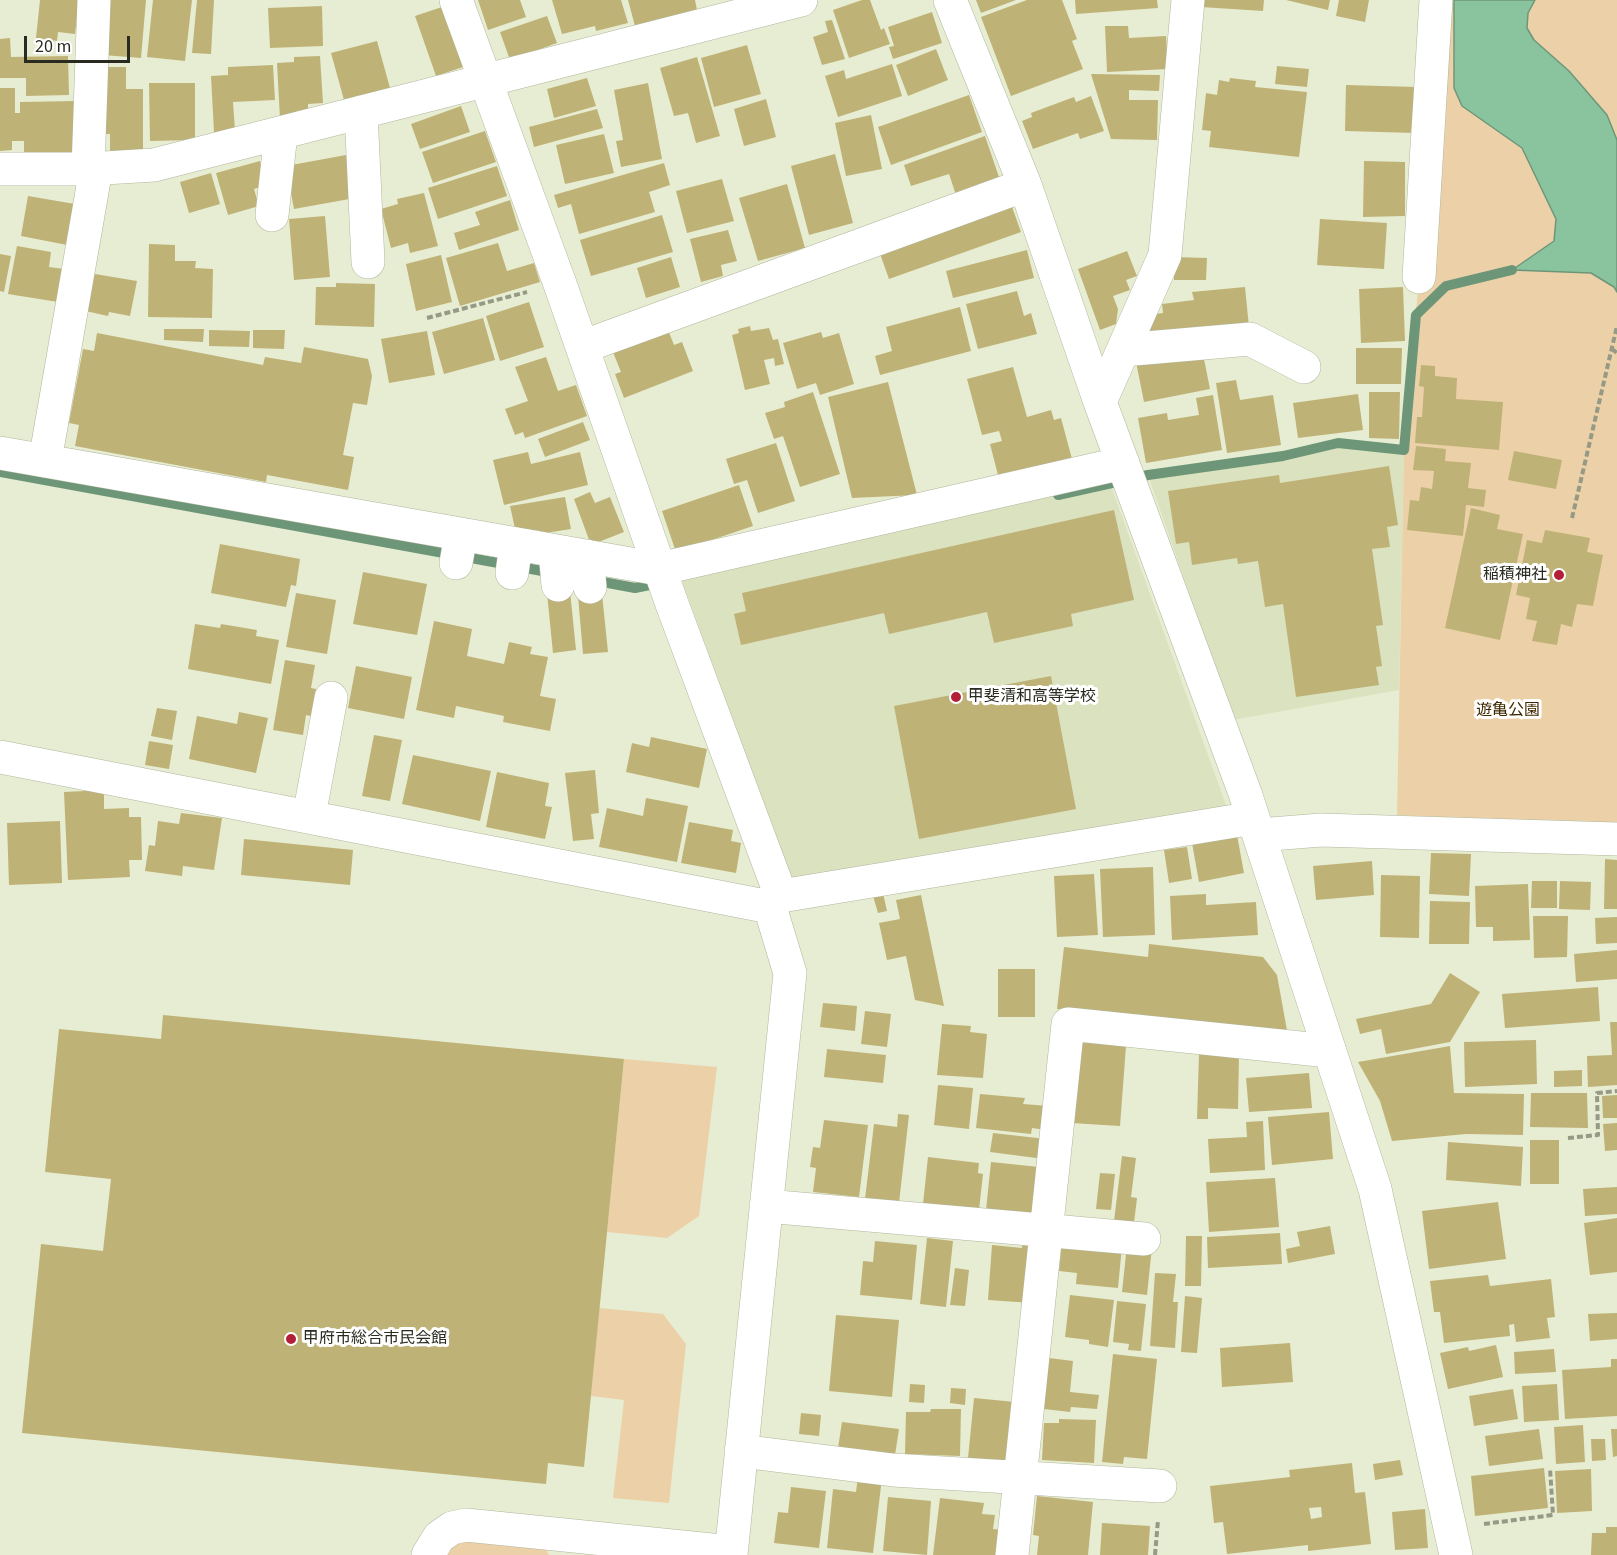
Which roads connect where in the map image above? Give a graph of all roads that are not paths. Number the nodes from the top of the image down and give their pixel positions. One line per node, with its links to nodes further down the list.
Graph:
1 (94, 0): 11 (street)
2 (456, 0): 7 (street)
3 (801, 0): 7 (street)
4 (950, 0): 12 (street)
5 (1188, 0): 17 (street)
6 (1436, 0): 15 (street)
7 (486, 79): 8 (street); 16 (street)
8 (362, 112): 9 (street); 14 (street)
9 (281, 133): 11 (street); 13 (street)
10 (0, 169): 11 (street)
11 (92, 169): 21 (street)
12 (1025, 185): 16 (street); 19 (street)
13 (272, 215)
14 (368, 262)
15 (1419, 277)
16 (582, 347): 23 (street)
17 (1123, 350): 18 (street); 19 (street)
18 (1304, 367)
19 (1100, 402): 22 (street)
20 (0, 453): 21 (street)
21 (45, 461): 23 (street)
22 (1127, 474): 23 (street); 27 (street)
23 (660, 570): 29 (street)
24 (331, 698): 26 (street)
25 (0, 757): 26 (street)
26 (309, 816): 29 (street)
27 (1256, 826): 28 (street); 29 (street); 30 (street)
28 (1617, 839)
29 (776, 902): 31 (street)
30 (1329, 1051): 32 (street); 38 (street)
31 (766, 1206): 32 (street); 34 (street)
32 (1047, 1231): 33 (street); 35 (street)
33 (1144, 1239)
34 (741, 1451): 35 (street); 39 (street)
35 (1021, 1477): 36 (street); 42 (street)
36 (1160, 1486)
37 (522, 1530): 39 (street); 40 (street); 41 (street)
38 (1454, 1542)
39 (731, 1554)
40 (428, 1555)
41 (549, 1555)
42 (1012, 1555)

